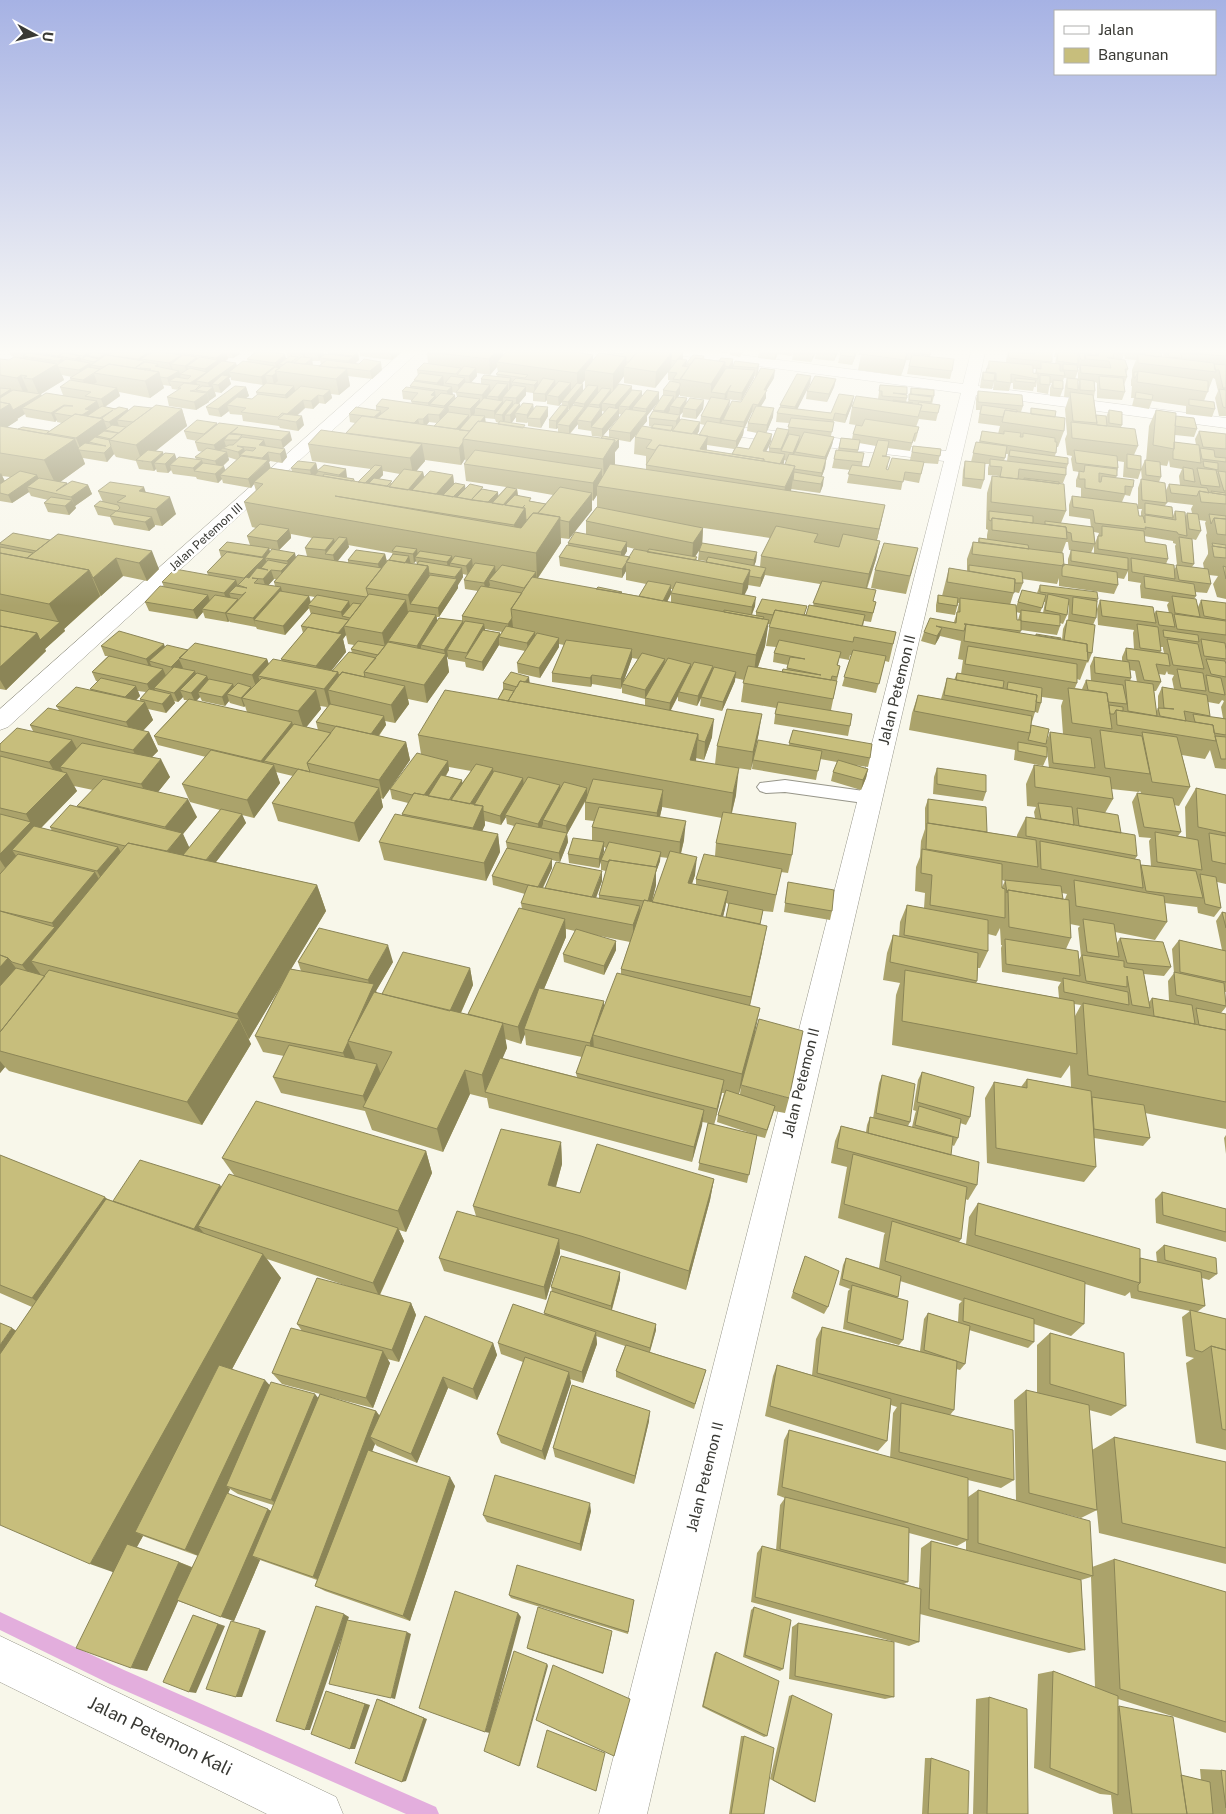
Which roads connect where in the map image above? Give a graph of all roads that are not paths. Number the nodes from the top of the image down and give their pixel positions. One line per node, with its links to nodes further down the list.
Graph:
1 (306, 437): 4 (street)
2 (781, 437): 5 (street)
3 (959, 437): 5 (street, Jalan Petemon II)
4 (315, 438): 6 (street, Jalan Petemon III)
5 (954, 457): 10 (street, Jalan Petemon II)
6 (243, 505): 7 (lane); 8 (street, Jalan Petemon III)
7 (262, 508)
8 (0, 722)
9 (766, 787): 10 (lane)
10 (871, 798): 13 (street, Jalan Petemon II)
11 (2, 1664): 12 (street, Jalan Petemon Kali)
12 (319, 1814)
13 (622, 1814)

